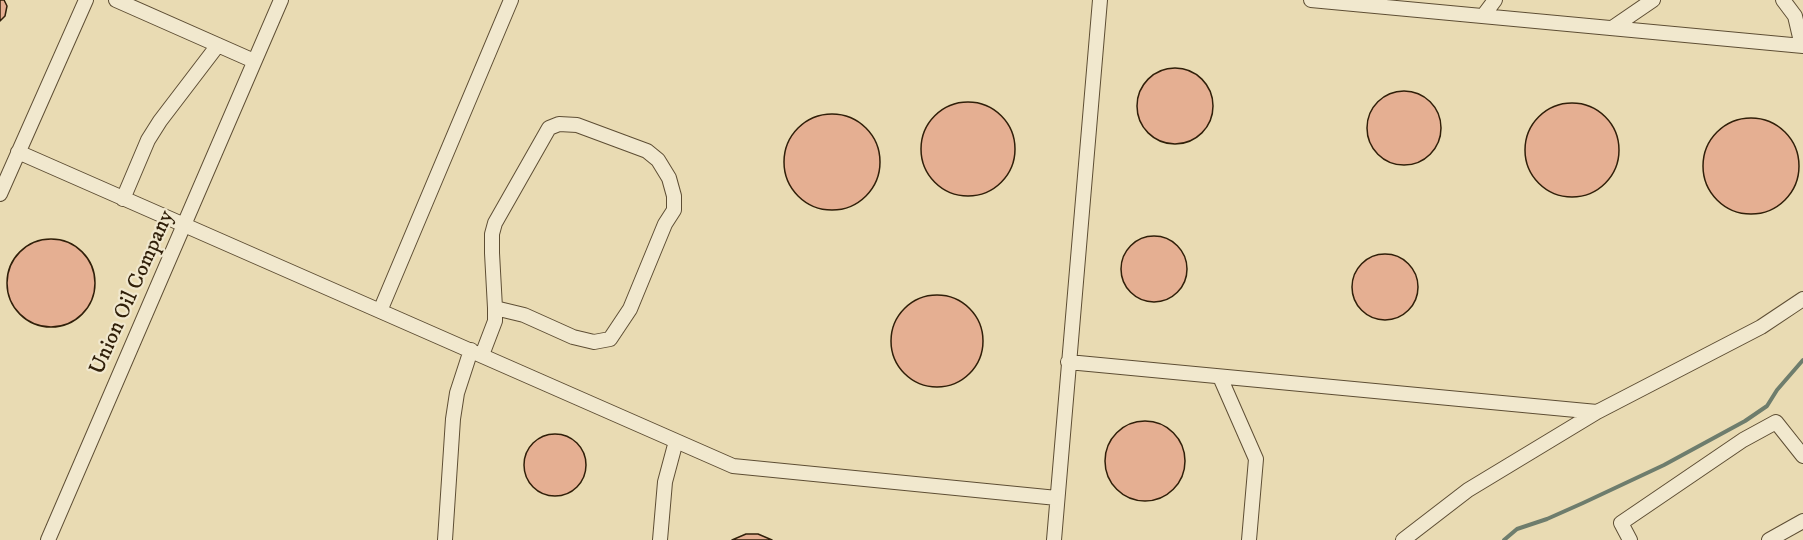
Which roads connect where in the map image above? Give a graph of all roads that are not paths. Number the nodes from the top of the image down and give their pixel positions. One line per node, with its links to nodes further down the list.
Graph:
1 (86, 0): 15 (street)
2 (116, 0): 12 (street)
3 (281, 0): 14 (street, Union Oil Company)
4 (511, 0): 21 (street)
5 (1100, 0): 23 (street)
6 (1311, 0): 10 (street)
7 (1495, 0): 10 (street)
8 (1653, 0): 11 (street)
9 (1783, 0): 13 (street)
10 (1483, 16): 11 (street)
11 (1612, 28): 13 (street)
12 (218, 45): 14 (street); 17 (street)
13 (1803, 46)
14 (254, 61): 18 (street, Union Oil Company)
15 (18, 152): 16 (street); 17 (street)
16 (0, 194)
17 (123, 199): 18 (street)
18 (185, 226): 21 (street); 32 (street, Union Oil Company)
19 (1803, 299): 25 (street)
20 (495, 308): 20 (street); 22 (street)
21 (380, 311): 22 (street)
22 (477, 352): 26 (street); 33 (street)
23 (1068, 362): 24 (street); 28 (street)
24 (1220, 377): 25 (street); 36 (street)
25 (1597, 412): 37 (street)
26 (676, 441): 28 (street); 34 (street)
27 (1803, 456): 30 (street)
28 (1057, 498): 35 (street)
29 (1803, 520): 31 (street)
30 (1628, 539)
31 (1771, 539)
32 (48, 540)
33 (445, 540)
34 (660, 540)
35 (1054, 540)
36 (1250, 540)
37 (1405, 540)

